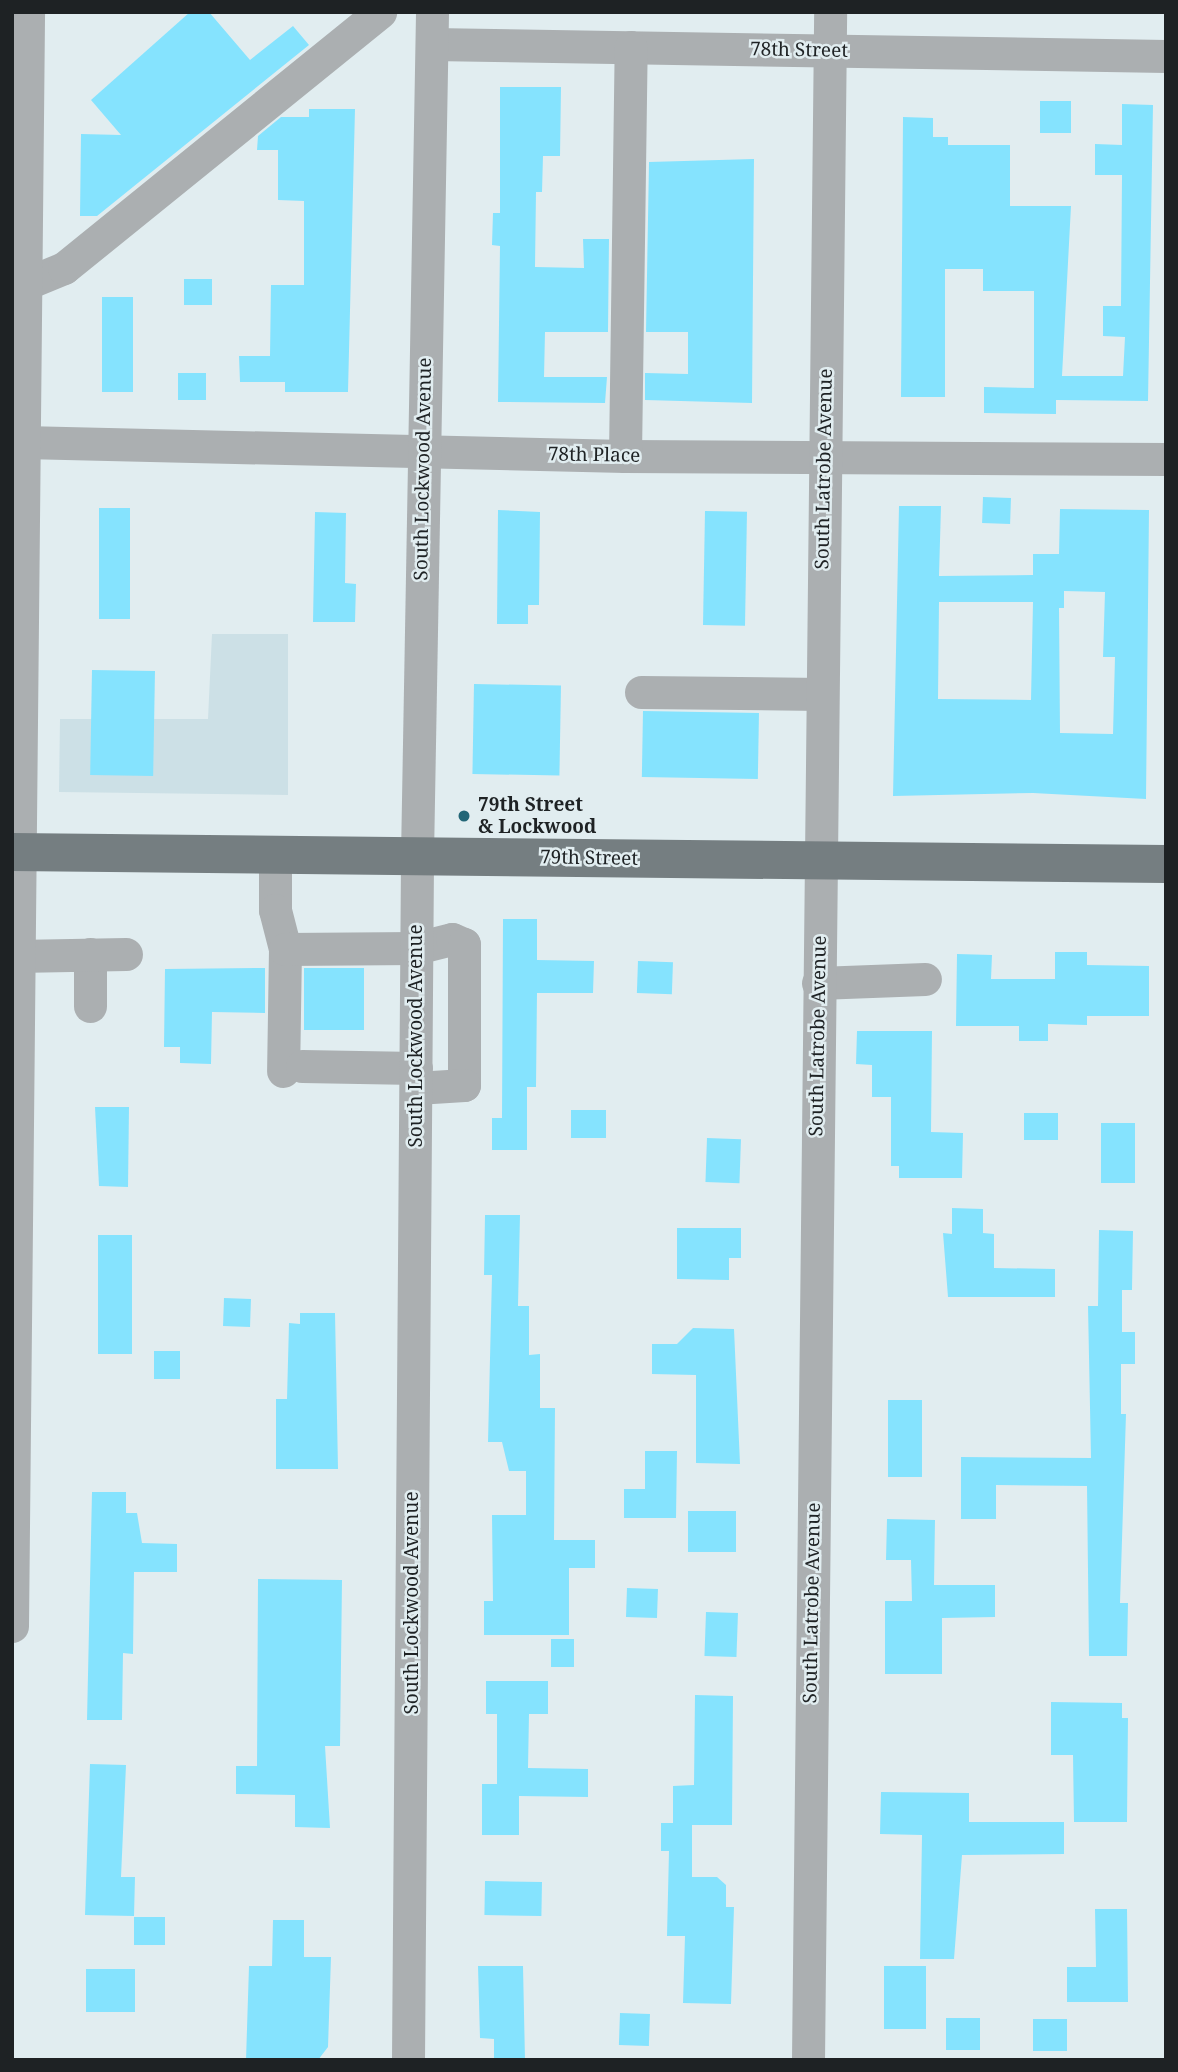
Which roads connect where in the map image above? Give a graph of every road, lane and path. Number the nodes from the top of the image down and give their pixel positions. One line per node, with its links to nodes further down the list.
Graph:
1 (380, 12): 8 (street)
2 (830, 12): 6 (street, South Latrobe Avenue)
3 (28, 21): 8 (street)
4 (432, 28): 5 (street, 78th Street); 10 (street, South Lockwood Avenue)
5 (631, 47): 6 (street, 78th Street); 11 (street)
6 (830, 50): 7 (street, 78th Street); 12 (street, South Latrobe Avenue)
7 (1166, 56)
8 (20, 304): 9 (street)
9 (23, 442): 10 (street, 78th Place); 16 (street)
10 (422, 450): 11 (street, 78th Place); 18 (street, South Lockwood Avenue)
11 (625, 456): 12 (street, 78th Place)
12 (825, 457): 13 (street, 78th Place); 15 (street, South Latrobe Avenue)
13 (1166, 459)
14 (641, 692): 15 (street)
15 (822, 694): 19 (street, South Latrobe Avenue)
16 (15, 852): 17 (main road, 79th Street); 25 (street)
17 (275, 855): 18 (main road, 79th Street); 22 (street)
18 (417, 856): 19 (main road, 79th Street); 21 (street, South Lockwood Avenue)
19 (820, 860): 20 (main road, 79th Street); 27 (street, South Latrobe Avenue)
20 (1166, 864)
21 (416, 948): 22 (street); 29 (street, South Lockwood Avenue); 29 (street)
22 (285, 949): 29 (street)
23 (90, 954): 24 (street); 25 (street); 28 (street)
24 (126, 954)
25 (16, 956): 30 (street)
26 (925, 979): 27 (street)
27 (818, 983): 32 (street, South Latrobe Avenue)
28 (90, 1006)
29 (416, 1078): 31 (street, South Lockwood Avenue)
30 (12, 1626)
31 (408, 2060)
32 (808, 2060)

